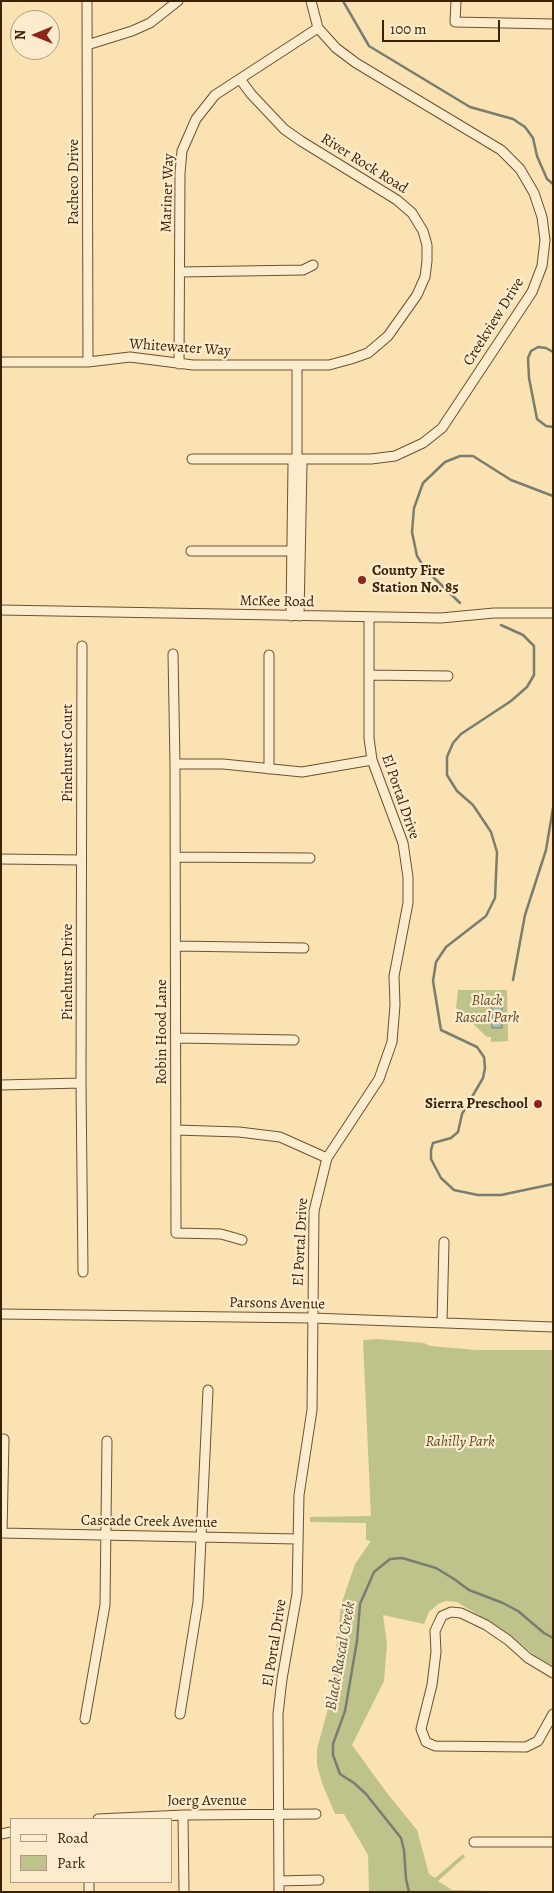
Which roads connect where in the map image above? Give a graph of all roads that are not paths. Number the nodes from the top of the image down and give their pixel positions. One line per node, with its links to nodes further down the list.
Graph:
1 (87, 1): 7 (street, Pacheco Drive)
2 (178, 1): 7 (street)
3 (311, 1): 6 (street, Creekview Drive)
4 (456, 1): 5 (street)
5 (553, 24)
6 (318, 28): 8 (street, Mariner Way); 15 (street, Creekview Drive)
7 (87, 45): 12 (street, Pacheco Drive)
8 (240, 78): 10 (street, Mariner Way); 14 (street, River Rock Road)
9 (313, 265): 10 (street)
10 (180, 272): 13 (street, Mariner Way)
11 (1, 362): 12 (street, Whitewater Way)
12 (88, 362): 13 (street, Whitewater Way)
13 (179, 364): 14 (street, Whitewater Way)
14 (297, 366): 15 (street)
15 (297, 458): 16 (street, Creekview Drive); 18 (street)
16 (192, 459)
17 (192, 551): 18 (street)
18 (296, 551): 21 (street)
19 (1, 610): 21 (street, McKee Road)
20 (553, 613): 22 (street, McKee Road)
21 (295, 616): 22 (street, McKee Road)
22 (369, 617): 26 (street, El Portal Drive)
23 (82, 646): 34 (street, Pinehurst Court)
24 (173, 654): 29 (street, Robin Hood Lane)
25 (270, 655): 30 (street)
26 (369, 675): 27 (street); 28 (street, El Portal Drive)
27 (448, 676)
28 (372, 760): 30 (street); 42 (street, El Portal Drive)
29 (175, 764): 30 (street); 31 (street, Robin Hood Lane)
30 (269, 769)
31 (176, 857): 32 (street); 35 (street, Robin Hood Lane)
32 (310, 858)
33 (1, 859): 34 (street)
34 (81, 860): 39 (street, Pinehurst Drive)
35 (176, 946): 36 (street); 37 (street, Robin Hood Lane)
36 (304, 948)
37 (176, 1038): 38 (street); 41 (street, Robin Hood Lane)
38 (294, 1040)
39 (81, 1083): 40 (street); 45 (street, Pinehurst Drive)
40 (1, 1085)
41 (176, 1130): 42 (street); 43 (street, Robin Hood Lane)
42 (327, 1158): 47 (street, El Portal Drive)
43 (242, 1240)
44 (444, 1242): 48 (street)
45 (83, 1272)
46 (1, 1314): 47 (street, Parsons Avenue)
47 (312, 1318): 48 (street, Parsons Avenue); 56 (street, El Portal Drive)
48 (442, 1324): 49 (street, Parsons Avenue)
49 (553, 1327)
50 (208, 1390): 55 (street)
51 (4, 1439): 53 (street)
52 (107, 1440): 54 (street)
53 (2, 1533): 54 (street, Cascade Creek Avenue)
54 (106, 1536): 55 (street, Cascade Creek Avenue); 60 (street)
55 (200, 1537): 56 (street, Cascade Creek Avenue); 58 (street)
56 (297, 1539): 63 (street, El Portal Drive)
57 (553, 1673): 59 (street)
58 (180, 1714)
59 (553, 1714)
60 (85, 1719)
61 (316, 1814): 63 (street, Joerg Avenue)
62 (183, 1815): 63 (street, Joerg Avenue); 64 (street, Joerg Avenue); 69 (street)
63 (278, 1815): 67 (street, El Portal Drive)
64 (119, 1818)
65 (474, 1842): 66 (street)
66 (553, 1842)
67 (279, 1880): 68 (street); 70 (street, El Portal Drive)
68 (319, 1880)
69 (184, 1892)
70 (279, 1892)

